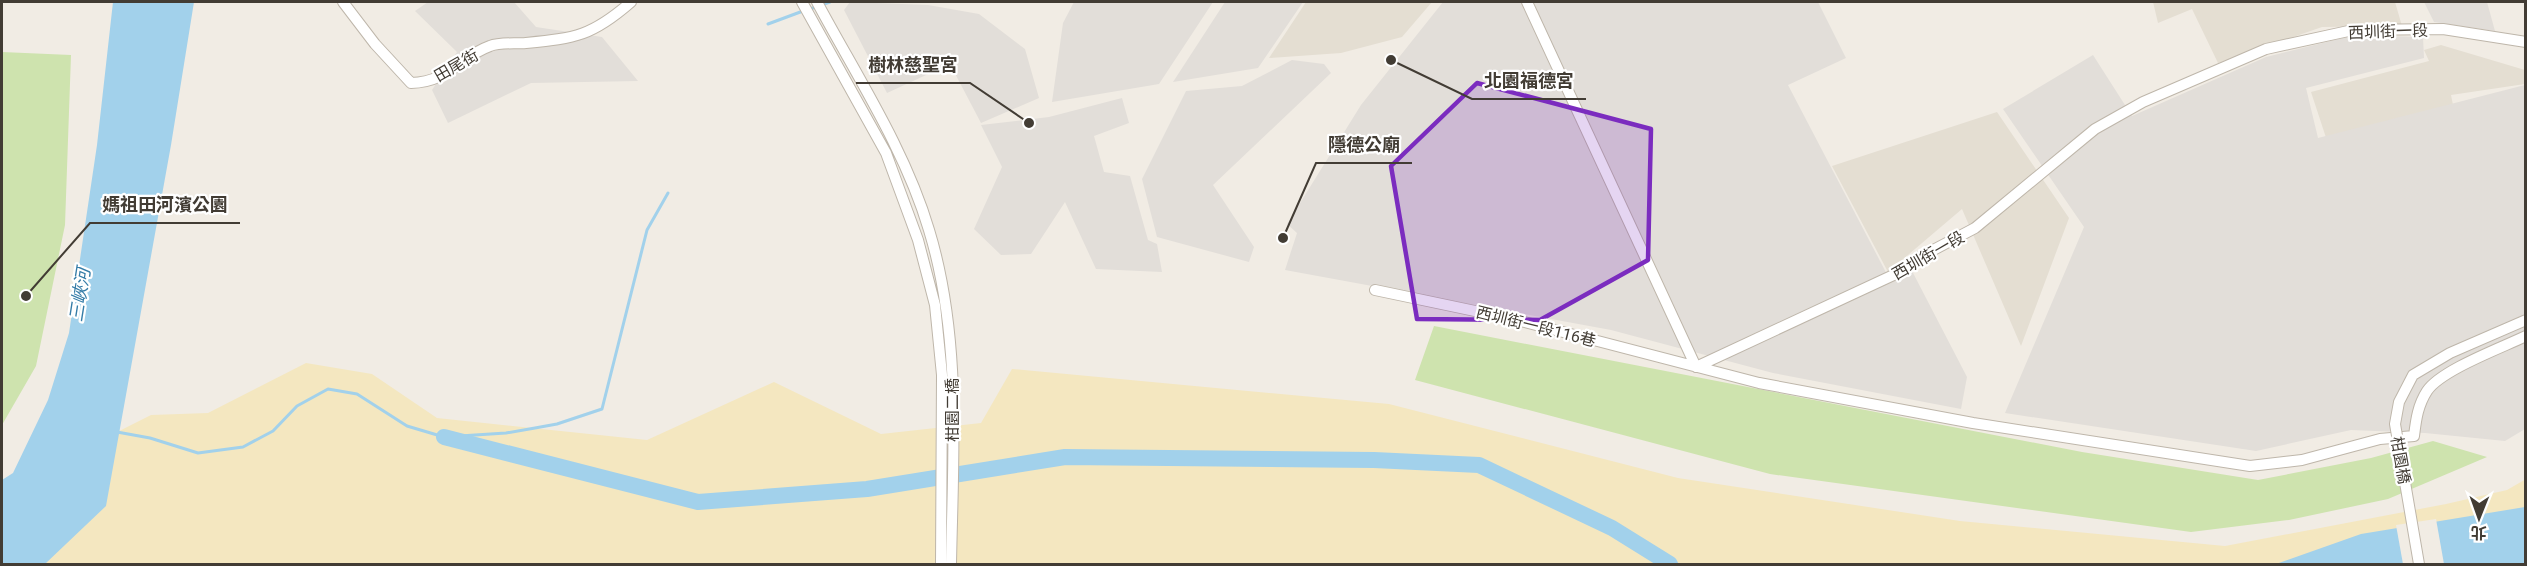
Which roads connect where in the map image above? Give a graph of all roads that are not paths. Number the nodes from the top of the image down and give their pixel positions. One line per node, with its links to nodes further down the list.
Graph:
1 (344, 2): 2 (street, 田尾街)
2 (631, 2)
3 (802, 2): 11 (street, 柑園二橋)
4 (817, 2): 12 (street, 柑園二橋)
5 (1527, 2): 10 (street)
6 (2526, 42): 10 (street, 西圳街一段)
7 (1375, 290): 10 (street, 西圳街一段116巷)
8 (2526, 320): 13 (street, 柑園橋, bridge)
9 (2526, 336): 10 (street, 西圳街一段116巷)
10 (1696, 368)
11 (940, 564)
12 (951, 564)
13 (2419, 564)

